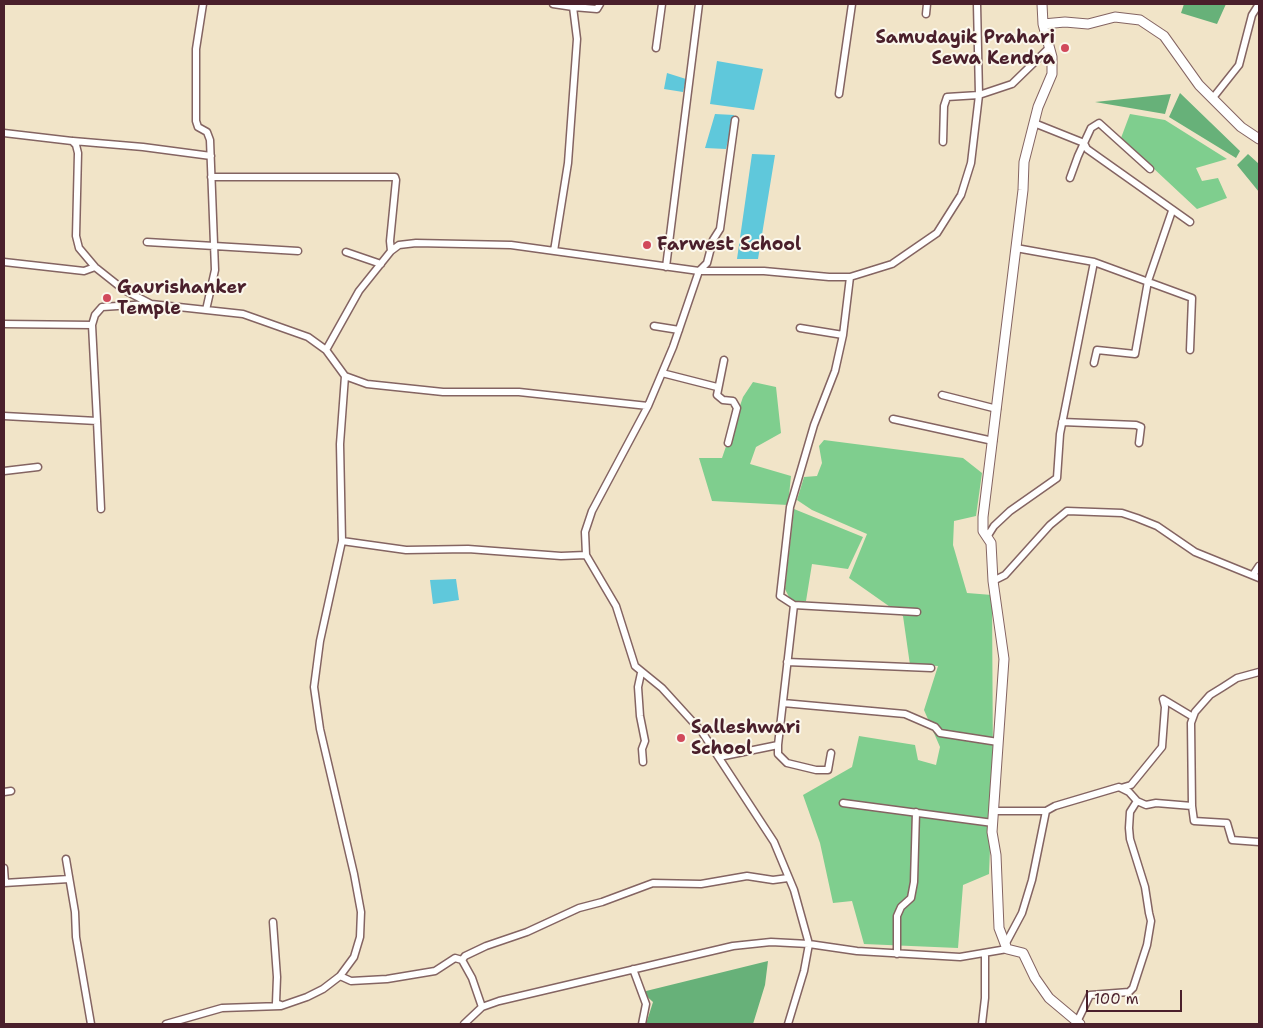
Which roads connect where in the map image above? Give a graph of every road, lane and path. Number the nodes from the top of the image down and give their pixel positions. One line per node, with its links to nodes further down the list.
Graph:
1 (203, 4): 26 (street)
2 (553, 4): 11 (street)
3 (600, 4): 11 (street)
4 (662, 4): 14 (street)
5 (699, 4): 43 (street)
6 (852, 4): 16 (street)
7 (928, 4): 12 (street)
8 (977, 4): 17 (street)
9 (1042, 4): 13 (street)
10 (1259, 4): 18 (street)
11 (573, 7): 37 (street)
12 (926, 14)
13 (1043, 24): 15 (street); 18 (street)
14 (656, 48)
15 (1049, 48): 17 (street); 20 (street)
16 (839, 94)
17 (979, 94): 24 (street); 45 (street)
18 (1212, 99): 22 (street)
19 (736, 120): 44 (street)
20 (1034, 124): 25 (street); 34 (street)
21 (4, 133): 23 (street)
22 (1259, 139)
23 (72, 141): 26 (street); 42 (street)
24 (943, 142)
25 (1084, 143): 27 (street); 29 (street); 30 (street)
26 (211, 156): 28 (street)
27 (1150, 169)
28 (211, 176): 33 (street); 36 (street)
29 (1070, 178)
30 (1172, 211): 31 (street); 46 (street)
31 (1190, 222)
32 (147, 242): 33 (street)
33 (213, 244): 35 (street); 48 (street)
34 (1016, 248): 40 (street); 64 (street)
35 (298, 251)
36 (391, 251): 37 (street); 41 (street)
37 (554, 251): 43 (street)
38 (346, 252): 41 (street)
39 (4, 262): 42 (street)
40 (1094, 262): 46 (street); 68 (street)
41 (381, 264): 55 (street)
42 (94, 267): 47 (street)
43 (666, 267): 44 (street)
44 (699, 271): 45 (street); 53 (street)
45 (850, 277): 54 (street)
46 (1148, 280): 56 (street); 58 (street)
47 (151, 304): 48 (street); 50 (street)
48 (206, 310): 55 (street)
49 (4, 324): 50 (street)
50 (92, 325): 67 (street)
51 (654, 326): 53 (street)
52 (800, 328): 54 (street)
53 (679, 330): 59 (street)
54 (843, 335): 81 (street)
55 (326, 350): 60 (street)
56 (1190, 350)
57 (724, 360): 61 (street)
58 (1094, 363)
59 (662, 373): 61 (street); 63 (street)
60 (345, 376): 63 (street); 76 (street)
61 (717, 387): 70 (street)
62 (942, 395): 64 (street)
63 (648, 406): 77 (street)
64 (997, 409): 69 (street)
65 (4, 416): 67 (street)
66 (894, 419): 69 (street)
67 (97, 421): 74 (street)
68 (1062, 422): 71 (street); 75 (street)
69 (993, 441): 75 (street)
70 (728, 443)
71 (1139, 443)
72 (38, 467): 73 (street)
73 (4, 471)
74 (102, 509)
75 (987, 537): 80 (street)
76 (342, 541): 77 (street); 115 (street)
77 (586, 555): 86 (street)
78 (1259, 566): 79 (street)
79 (1256, 577): 80 (street)
80 (993, 581): 89 (street)
81 (794, 605): 82 (street); 83 (street)
82 (917, 612)
83 (787, 662): 84 (street); 87 (street)
84 (931, 668)
85 (1259, 672): 88 (street)
86 (641, 673): 92 (street); 93 (street)
87 (782, 703): 89 (street); 90 (street)
88 (1193, 717): 94 (street); 97 (street)
89 (998, 742): 98 (street)
90 (778, 745): 91 (street); 92 (street)
91 (830, 753)
92 (720, 758): 105 (street)
93 (643, 762)
94 (1121, 788): 95 (street); 99 (street)
95 (1137, 801): 97 (street); 119 (street)
96 (843, 803): 100 (street)
97 (1192, 806): 102 (street)
98 (994, 811): 99 (street); 101 (street)
99 (1046, 811): 110 (street)
100 (916, 812): 101 (street); 111 (street)
101 (993, 823): 110 (street)
102 (1259, 842)
103 (66, 859): 106 (street)
104 (4, 868): 107 (street)
105 (788, 878): 109 (street); 113 (street)
106 (69, 879): 107 (street); 120 (street)
107 (4, 883)
108 (273, 922): 116 (street)
109 (809, 944): 111 (street); 114 (street); 124 (street)
110 (1006, 946): 112 (street); 119 (street)
111 (898, 954): 112 (street)
112 (985, 954): 125 (street)
113 (462, 960): 115 (street); 117 (street)
114 (633, 969): 117 (street); 123 (street)
115 (340, 976): 116 (street)
116 (282, 1005): 118 (street)
117 (482, 1007): 122 (street)
118 (186, 1022): 121 (street)
119 (1078, 1023)
120 (91, 1024)
121 (166, 1024)
122 (464, 1024)
123 (642, 1024)
124 (788, 1024)
125 (982, 1024)

